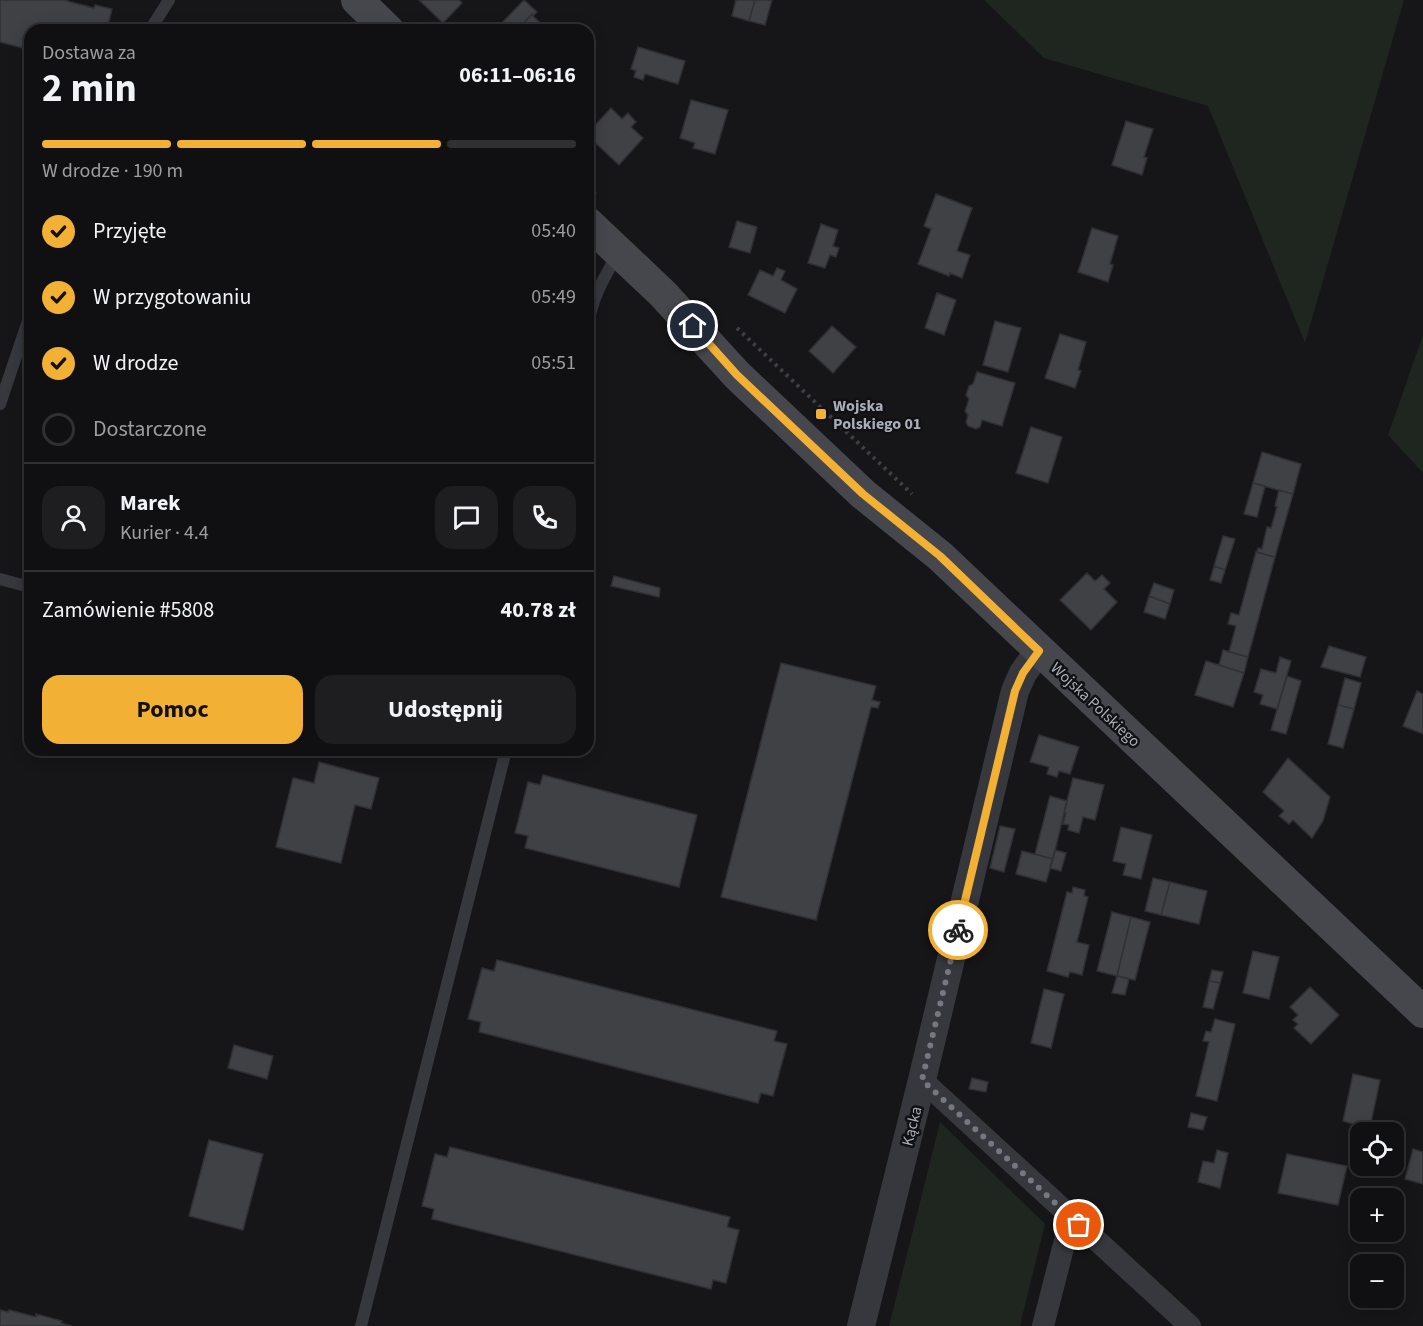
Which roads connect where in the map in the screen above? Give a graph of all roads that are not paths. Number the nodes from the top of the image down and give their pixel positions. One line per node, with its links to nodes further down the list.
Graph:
1 (169, 0): 3 (lane)
2 (357, 0): 4 (main road)
3 (154, 24)
4 (382, 24)
5 (594, 229): 6 (main road, Wojska Polskiego)
6 (619, 252): 7 (lane); 12 (main road, Wojska Polskiego)
7 (594, 300)
8 (24, 333): 9 (lane)
9 (0, 404)
10 (0, 579): 11 (lane)
11 (24, 585)
12 (1039, 651): 14 (main road, Wojska Polskiego); 15 (street, Kącka)
13 (504, 756): 17 (lane)
14 (1423, 1012)
15 (922, 1080): 16 (street); 18 (street, Kącka)
16 (1071, 1217): 19 (street); 20 (street)
17 (361, 1326)
18 (861, 1326)
19 (1043, 1326)
20 (1190, 1326)

